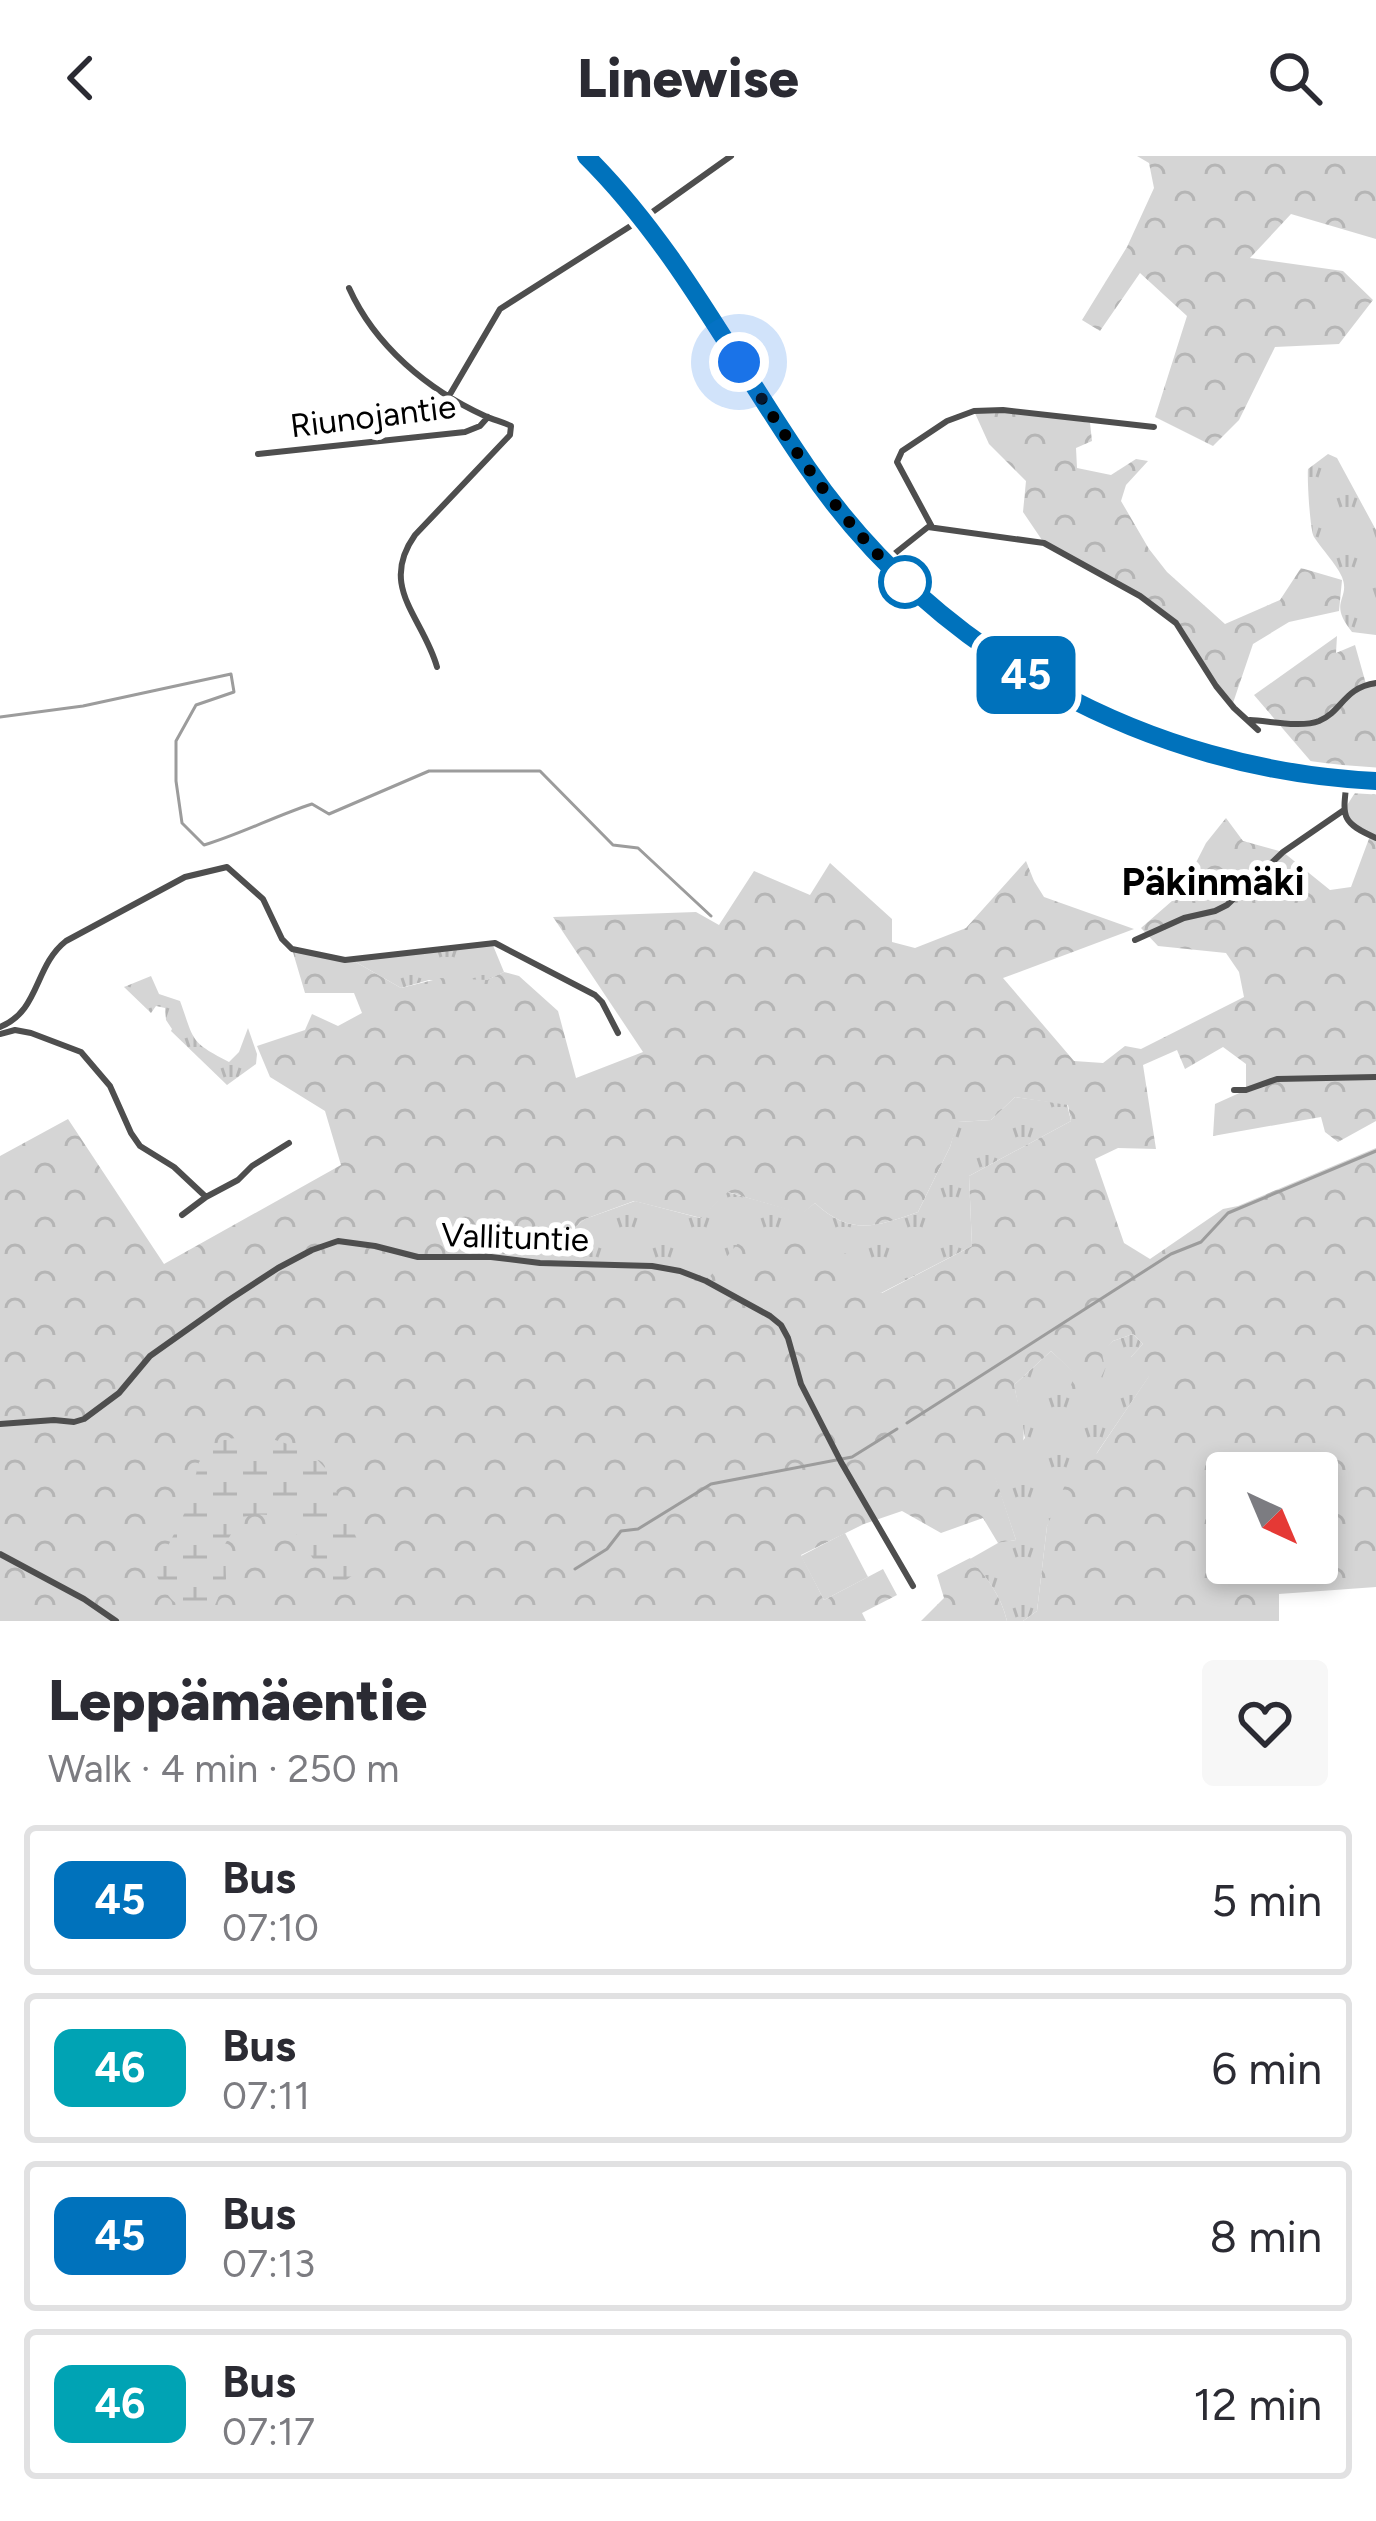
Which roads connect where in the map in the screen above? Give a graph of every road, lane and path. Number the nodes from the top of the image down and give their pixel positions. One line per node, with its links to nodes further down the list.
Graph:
1 (586, 156): 3 (street)
2 (731, 156): 3 (street)
3 (641, 218): 5 (street); 10 (street)
4 (349, 289): 5 (street)
5 (449, 396): 6 (street)
6 (488, 417): 8 (street, Riunojantie); 11 (street)
7 (1154, 427): 9 (street)
8 (258, 454)
9 (932, 528): 10 (street); 13 (street)
10 (884, 562): 15 (street)
11 (437, 667)
12 (1376, 683): 13 (street)
13 (1248, 719): 14 (street)
14 (1258, 730)
15 (1347, 779): 16 (street); 17 (street)
16 (1376, 781)
17 (1344, 810): 18 (street); 19 (street)
18 (1376, 838)
19 (1135, 940)
20 (0, 1031): 21 (street); 25 (street)
21 (618, 1033)
22 (1376, 1077): 23 (street)
23 (1234, 1090)
24 (289, 1143): 25 (street)
25 (206, 1197): 26 (street)
26 (182, 1215)
27 (0, 1424): 29 (street, Vallituntie)
28 (0, 1555): 30 (street)
29 (914, 1586)
30 (116, 1621)

